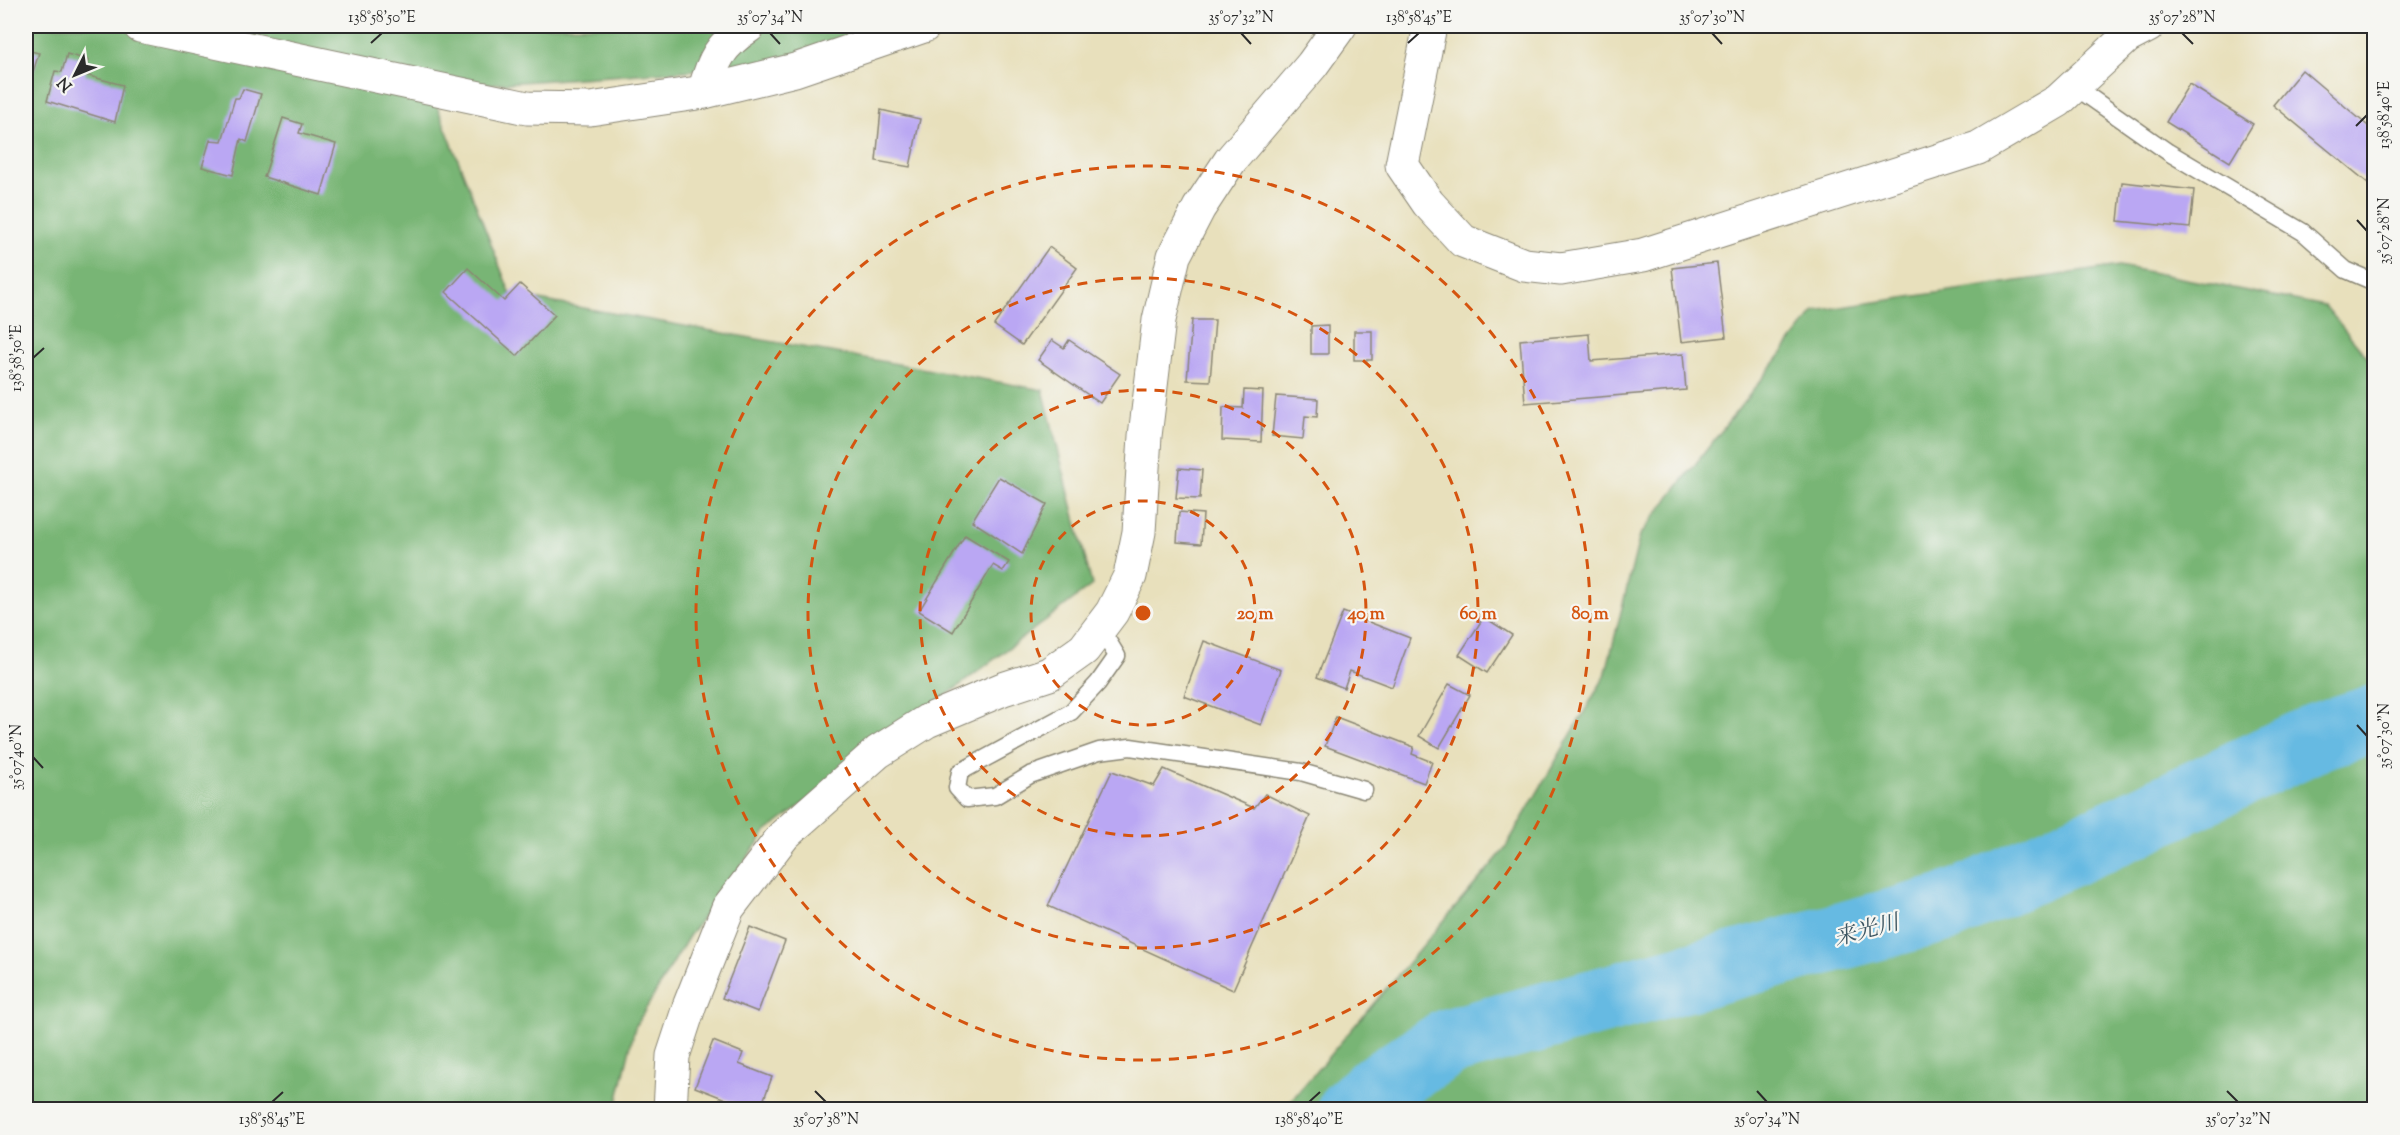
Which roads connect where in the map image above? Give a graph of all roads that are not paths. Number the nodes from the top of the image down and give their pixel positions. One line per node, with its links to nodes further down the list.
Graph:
1 (140, 26): 8 (street)
2 (749, 26): 8 (street)
3 (924, 26): 8 (street)
4 (1340, 26): 10 (street)
5 (1430, 26): 7 (street)
6 (2148, 26): 7 (street)
7 (2074, 86): 9 (lane)
8 (704, 92)
9 (2374, 282)
10 (1100, 628): 11 (lane); 12 (street)
11 (1364, 790)
12 (670, 1110)

